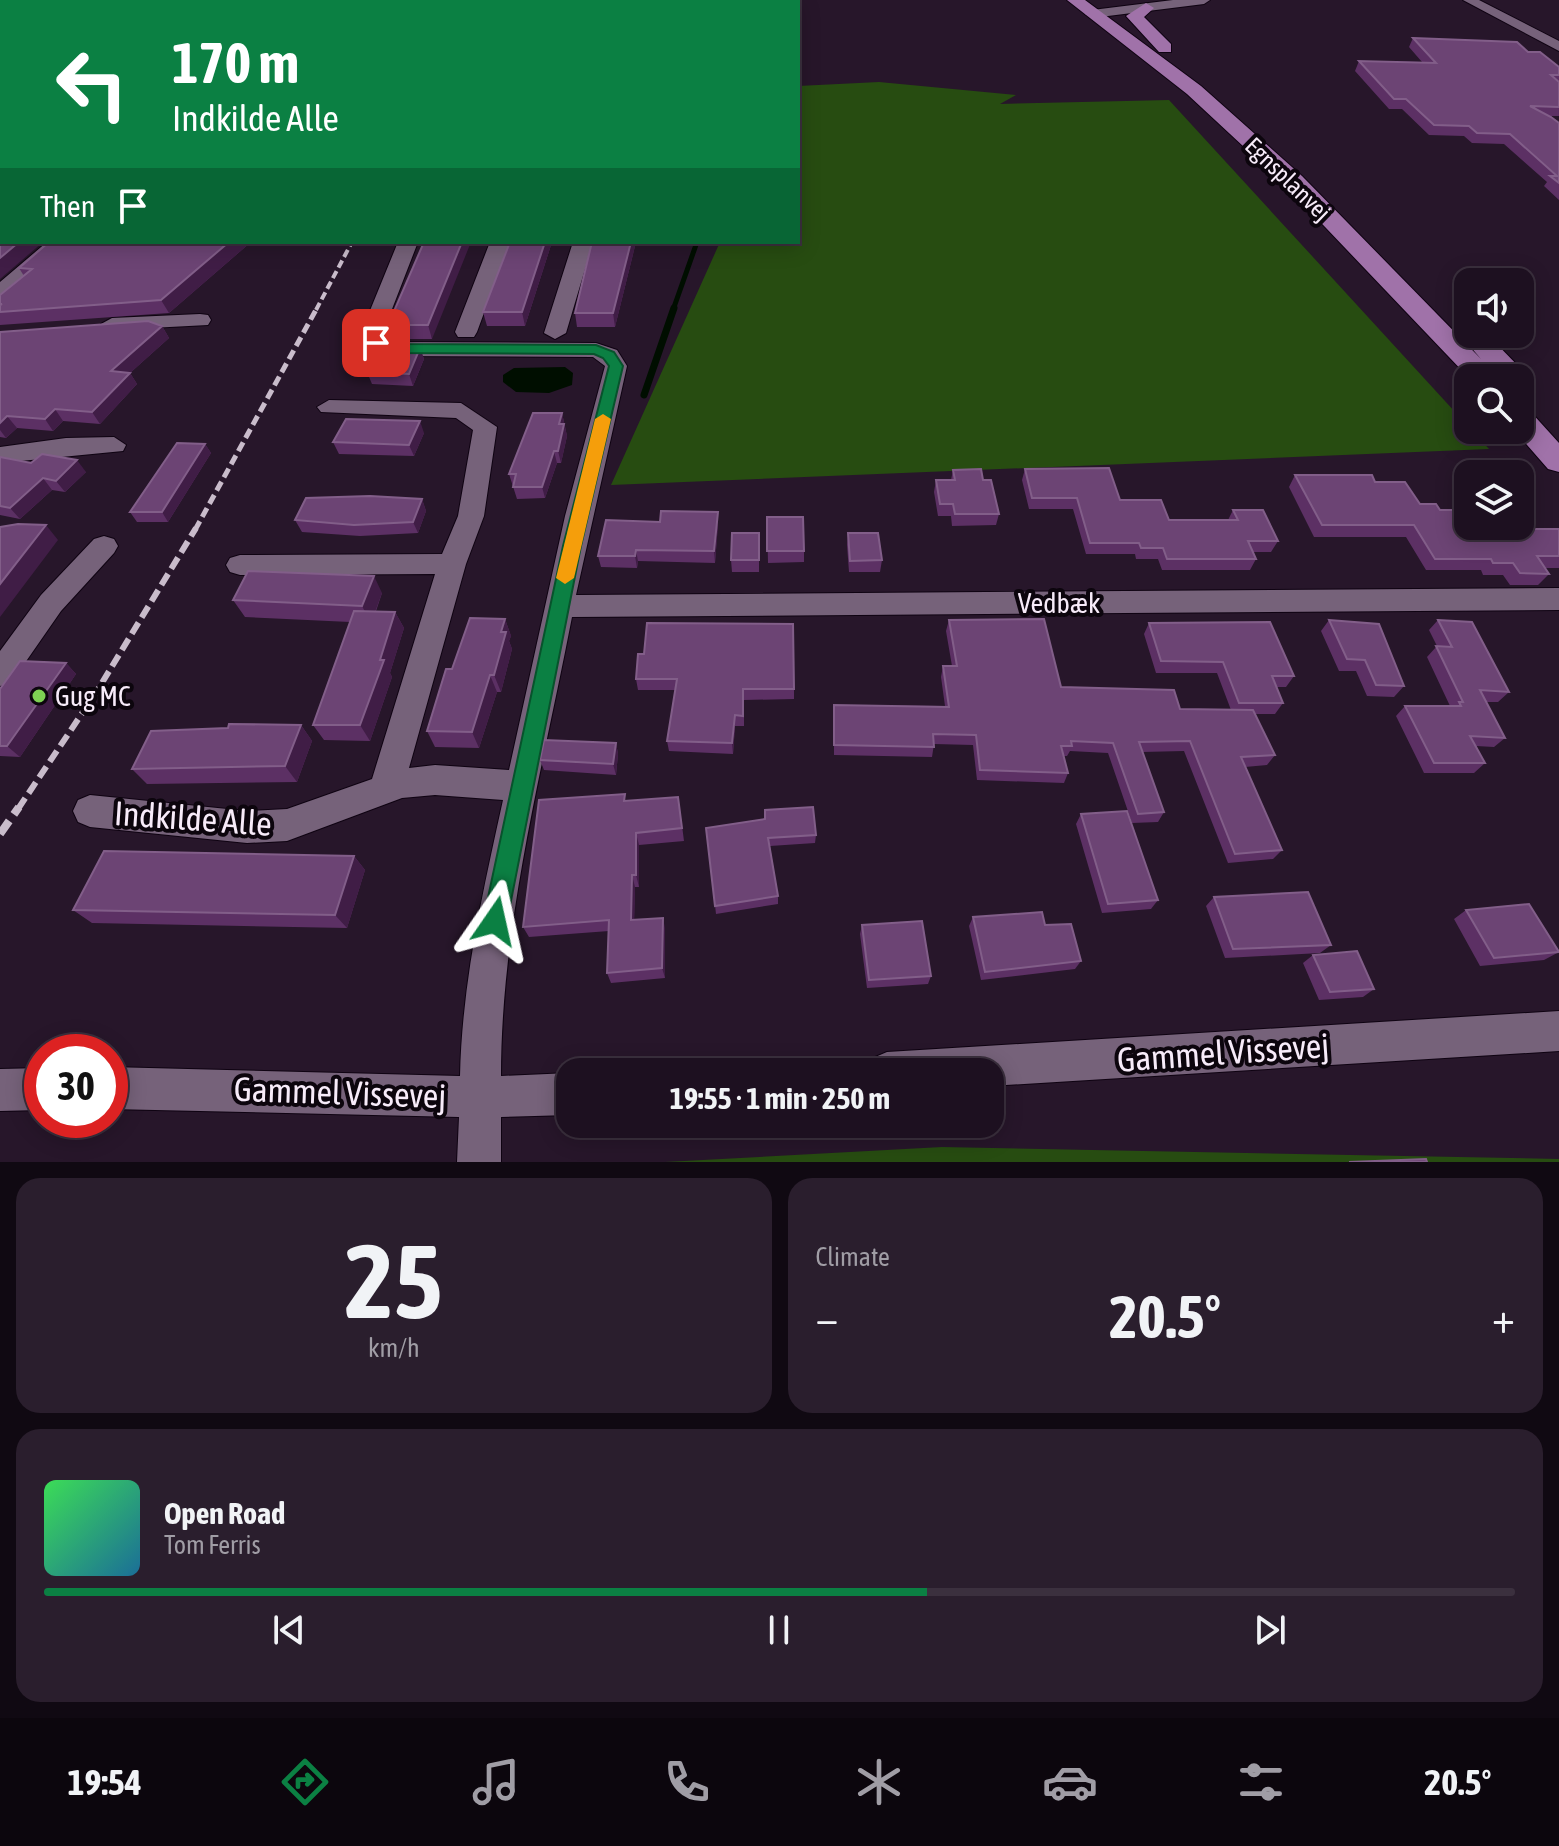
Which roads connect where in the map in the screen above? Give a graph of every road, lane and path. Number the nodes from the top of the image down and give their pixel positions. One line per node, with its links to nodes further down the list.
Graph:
1 (1204, 0): 3 (street)
2 (1469, 0): 6 (street)
3 (1180, 2): 4 (street); 5 (street)
4 (1092, 5): 5 (street); 7 (main road, Egnsplanvej); 23 (main road, Egnsplanvej)
5 (1146, 8): 7 (main road)
6 (1559, 47)
7 (1177, 60): 13 (main road, Egnsplanvej)
8 (57, 244): 12 (street)
9 (407, 244): 36 (street)
10 (499, 244): 17 (street)
11 (582, 244): 20 (street)
12 (0, 292)
13 (1454, 316)
14 (200, 320): 15 (street)
15 (87, 326)
16 (438, 332): 17 (street)
17 (466, 332): 18 (street)
18 (494, 332)
19 (527, 333): 20 (street)
20 (555, 333): 21 (street)
21 (583, 333)
22 (1485, 348): 24 (main road, Egnsplanvej)
23 (1470, 364)
24 (1501, 364)
25 (1534, 400): 27 (main road)
26 (329, 407): 33 (street)
27 (1559, 426)
28 (1534, 434): 31 (main road)
29 (114, 445): 30 (street)
30 (0, 455)
31 (1559, 462)
32 (104, 546): 37 (street)
33 (452, 564): 34 (street); 39 (street)
34 (240, 565)
35 (1559, 599): 36 (street, Vedbæk)
36 (559, 606): 38 (street)
37 (0, 674)
38 (520, 786): 39 (street, Indkilde Alle); 47 (street)
39 (386, 788): 40 (street, Indkilde Alle)
40 (90, 811)
41 (1559, 1031): 42 (street, Gammel Vissevej)
42 (1004, 1065)
43 (128, 1088): 47 (street, Gammel Vissevej)
44 (24, 1089): 45 (street)
45 (0, 1090)
46 (556, 1094): 47 (street, Gammel Vissevej)
47 (480, 1095): 48 (street)
48 (479, 1162)

